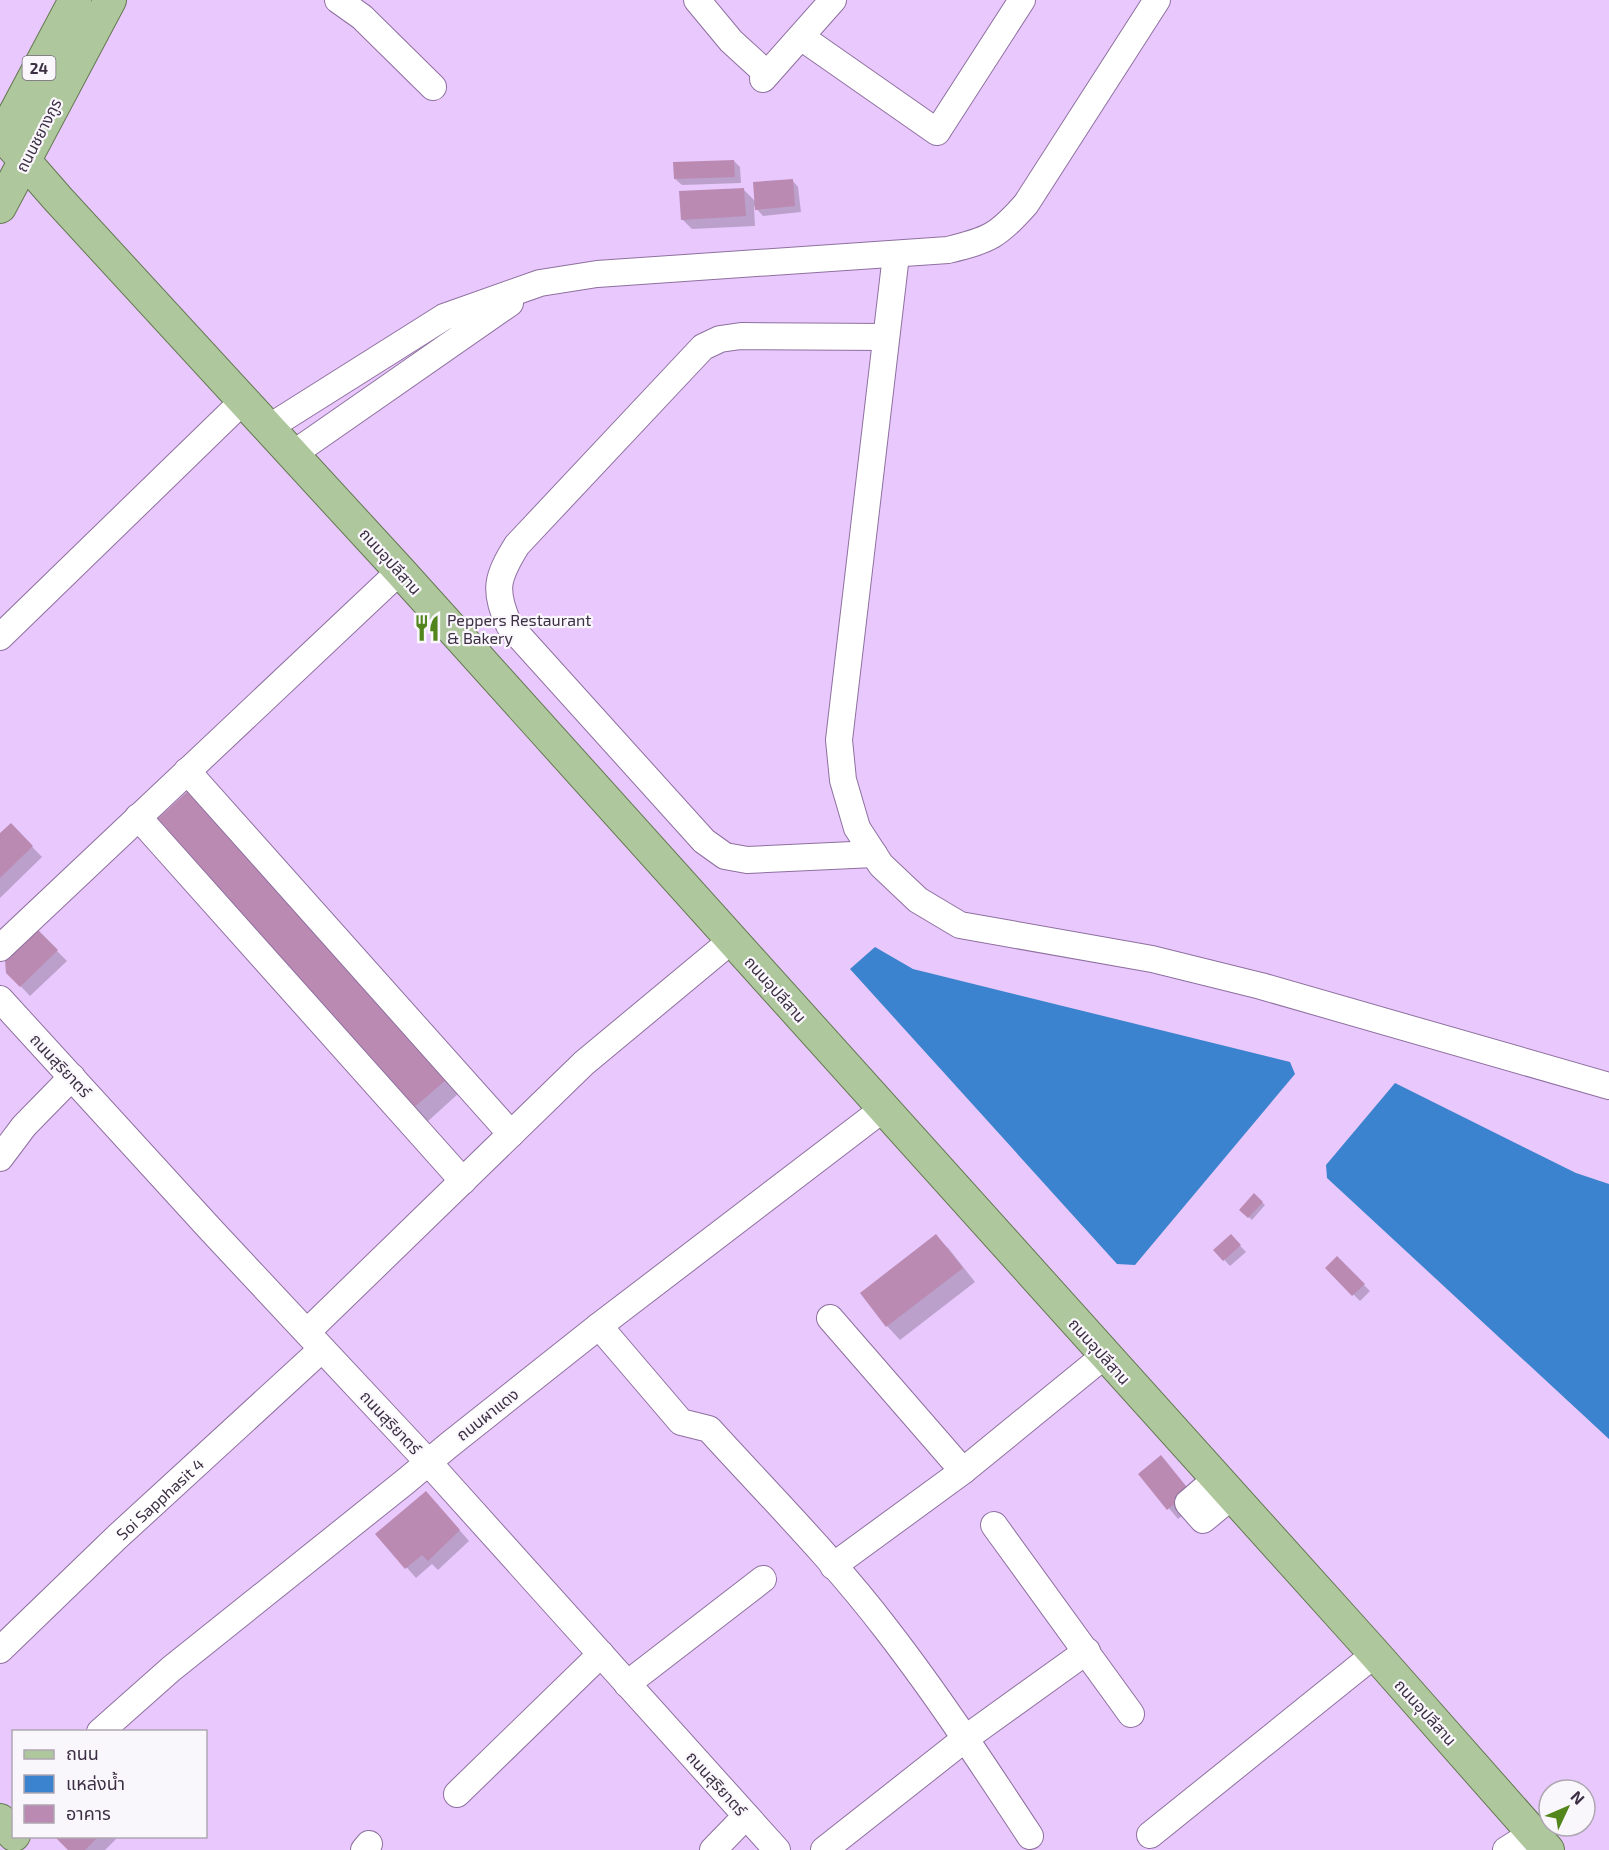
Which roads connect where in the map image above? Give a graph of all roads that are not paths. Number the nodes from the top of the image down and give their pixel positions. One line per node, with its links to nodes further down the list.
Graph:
1 (75, 0): 10 (main road, ถนนชยางกูร / 24)
2 (110, 0): 11 (main road, ถนนชยางกูร / 24)
3 (338, 0): 9 (street)
4 (697, 0): 8 (street)
5 (833, 0): 8 (street)
6 (1022, 0): 8 (street)
7 (1157, 0): 13 (street)
8 (801, 37)
9 (433, 87)
10 (1, 136): 11 (main road, ถนนอุปลีสาน)
11 (26, 161): 12 (main road, ถนนชยางกูร / 24); 16 (main road, ถนนอุปลีสาน)
12 (0, 207)
13 (896, 255): 14 (street); 15 (street)
14 (540, 283): 17 (street); 18 (street)
15 (886, 337): 23 (street); 23 (street)
16 (243, 401): 17 (main road, ถนนอุปลีสาน); 20 (street)
17 (268, 428): 18 (main road, ถนนอุปลีสาน)
18 (293, 454): 19 (main road, ถนนอุปลีสาน)
19 (400, 572): 21 (street); 24 (main road, ถนนอุปลีสาน)
20 (0, 637)
21 (187, 771): 22 (street); 30 (street)
22 (138, 817): 25 (street); 32 (street)
23 (874, 854): 28 (street)
24 (732, 940): 29 (main road, ถนนอุปลีสาน); 30 (street, Soi Sapphasit 4)
25 (0, 948)
26 (1, 1001): 27 (street, ถนนสุริยาตร์)
27 (72, 1077): 31 (street); 35 (street, ถนนสุริยาตร์)
28 (1609, 1086)
29 (883, 1109): 34 (street, ถนนผาแดง); 36 (main road, ถนนอุปลีสาน)
30 (511, 1134): 32 (street, Soi Sapphasit 4)
31 (0, 1158)
32 (463, 1181): 35 (street, Soi Sapphasit 4)
33 (830, 1318): 38 (street)
34 (599, 1326): 37 (street, ถนนผาแดง); 40 (street)
35 (315, 1341): 37 (street, ถนนสุริยาตร์); 42 (street, Soi Sapphasit 4)
36 (1104, 1356): 38 (street); 45 (main road, ถนนอุปลีสาน)
37 (428, 1462): 44 (street, ถนนสุริยาตร์); 48 (street, ถนนผาแดง)
38 (963, 1472): 40 (street)
39 (994, 1525): 43 (street)
40 (833, 1566): 49 (street)
41 (762, 1580): 46 (street)
42 (0, 1650)
43 (1087, 1651): 47 (street); 49 (street)
44 (601, 1654): 46 (street, ถนนสุริยาตร์); 50 (street)
45 (1375, 1654): 52 (street); 55 (main road, ถนนอุปลีสาน)
46 (627, 1684): 51 (street, ถนนสุริยาตร์)
47 (1131, 1714)
48 (101, 1730)
49 (966, 1738): 53 (street); 59 (street)
50 (457, 1794)
51 (746, 1816): 57 (street); 58 (street, ถนนสุริยาตร์)
52 (1150, 1835)
53 (1030, 1836)
54 (18, 1838): 56 (main road)
55 (1540, 1841): 60 (street)
56 (27, 1850)
57 (713, 1850)
58 (777, 1850)
59 (824, 1850)
60 (1506, 1850)

